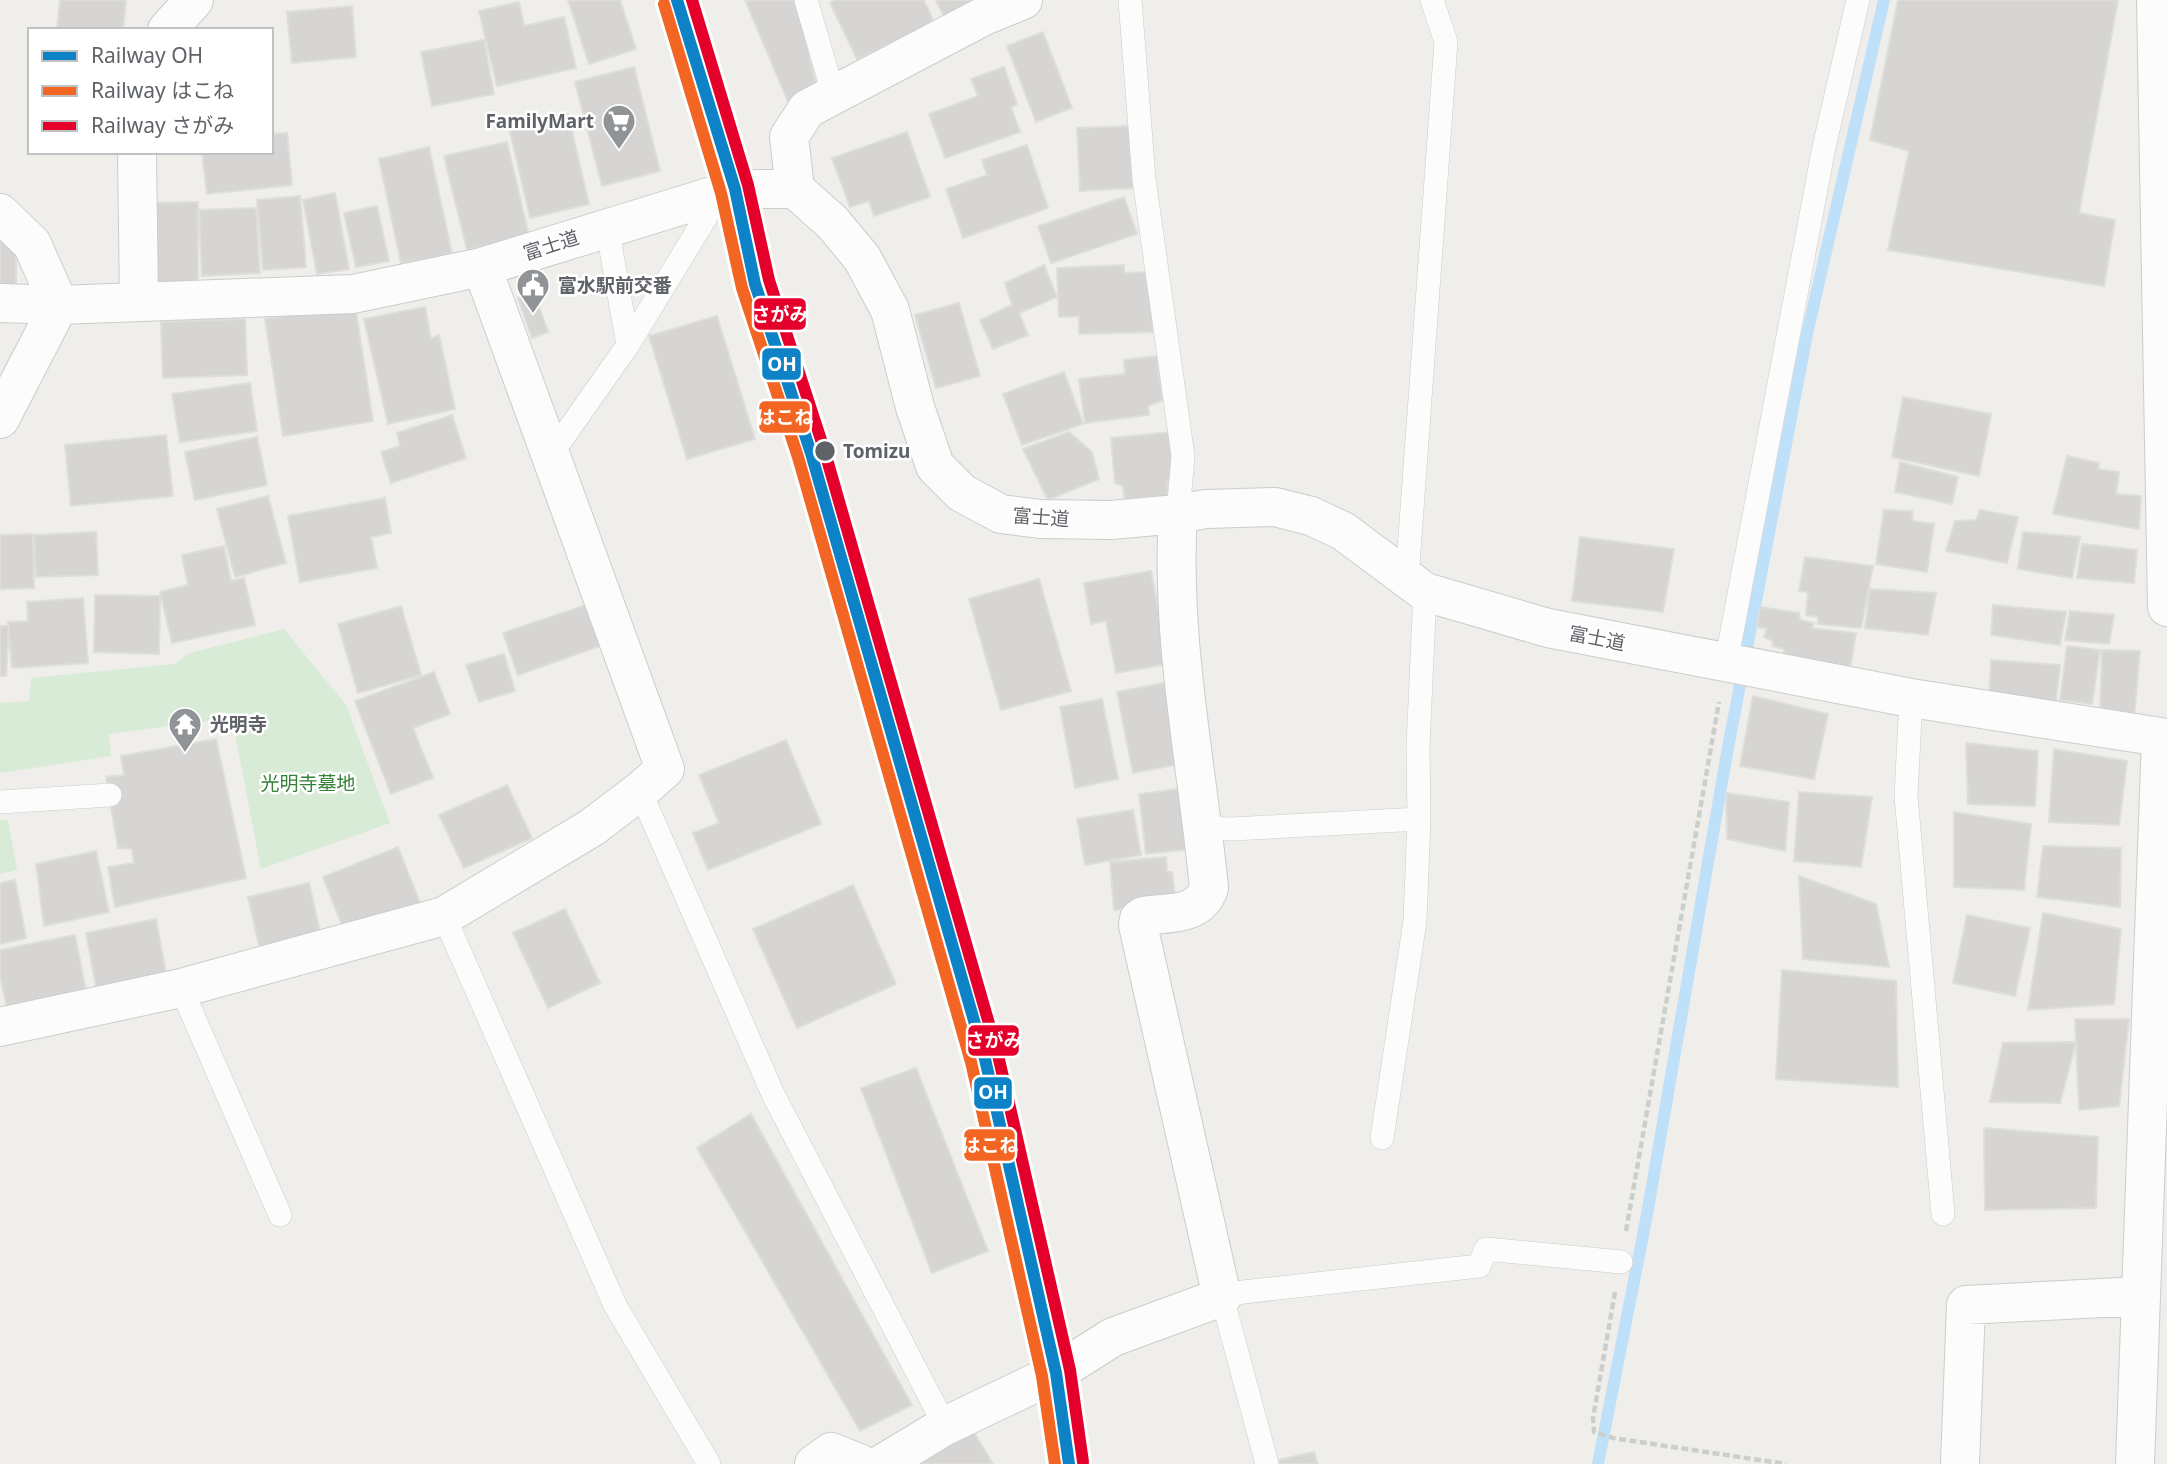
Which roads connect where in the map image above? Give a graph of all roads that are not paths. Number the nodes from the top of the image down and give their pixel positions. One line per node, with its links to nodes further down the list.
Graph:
1 (194, 0): 8 (street)
2 (806, 0): 9 (lane)
3 (1023, 0): 9 (street)
4 (1129, 0): 22 (lane)
5 (1432, 0): 23 (lane)
6 (1858, 0): 25 (lane)
7 (2156, 0): 24 (street)
8 (169, 28)
9 (833, 93): 11 (street)
10 (137, 154): 16 (street)
11 (795, 189): 12 (street, 富士道); 22 (street, 富士道)
12 (702, 198): 14 (street, 富士道); 19 (lane)
13 (0, 214): 18 (street)
14 (607, 226): 15 (street, 富士道); 19 (lane)
15 (482, 267): 16 (street, 富士道); 21 (street)
16 (139, 302): 18 (street, 富士道)
17 (0, 303): 18 (street, 富士道)
18 (59, 305): 20 (street)
19 (628, 345): 21 (lane)
20 (0, 419)
21 (550, 456): 28 (street)
22 (1178, 514): 23 (street, 富士道); 32 (street)
23 (1416, 585): 25 (street, 富士道); 31 (lane)
24 (2167, 607)
25 (1738, 665): 26 (street, 富士道)
26 (1911, 698): 27 (street, 富士道); 37 (lane)
27 (2164, 737): 40 (street)
28 (640, 791): 33 (street); 42 (lane)
29 (110, 795): 30 (lane)
30 (0, 802)
31 (1419, 819): 32 (lane); 36 (lane)
32 (1203, 828): 41 (street)
33 (444, 916): 34 (street); 43 (lane)
34 (181, 988): 35 (street); 38 (lane)
35 (0, 1027)
36 (1382, 1138)
37 (1943, 1214)
38 (280, 1215)
39 (1621, 1262): 41 (lane)
40 (2141, 1296): 48 (street); 49 (street)
41 (1222, 1297): 42 (street); 47 (lane)
42 (945, 1426): 46 (street)
43 (709, 1464)
44 (814, 1464): 45 (street)
45 (861, 1464)
46 (882, 1464)
47 (1267, 1464)
48 (1960, 1464)
49 (2135, 1464)

